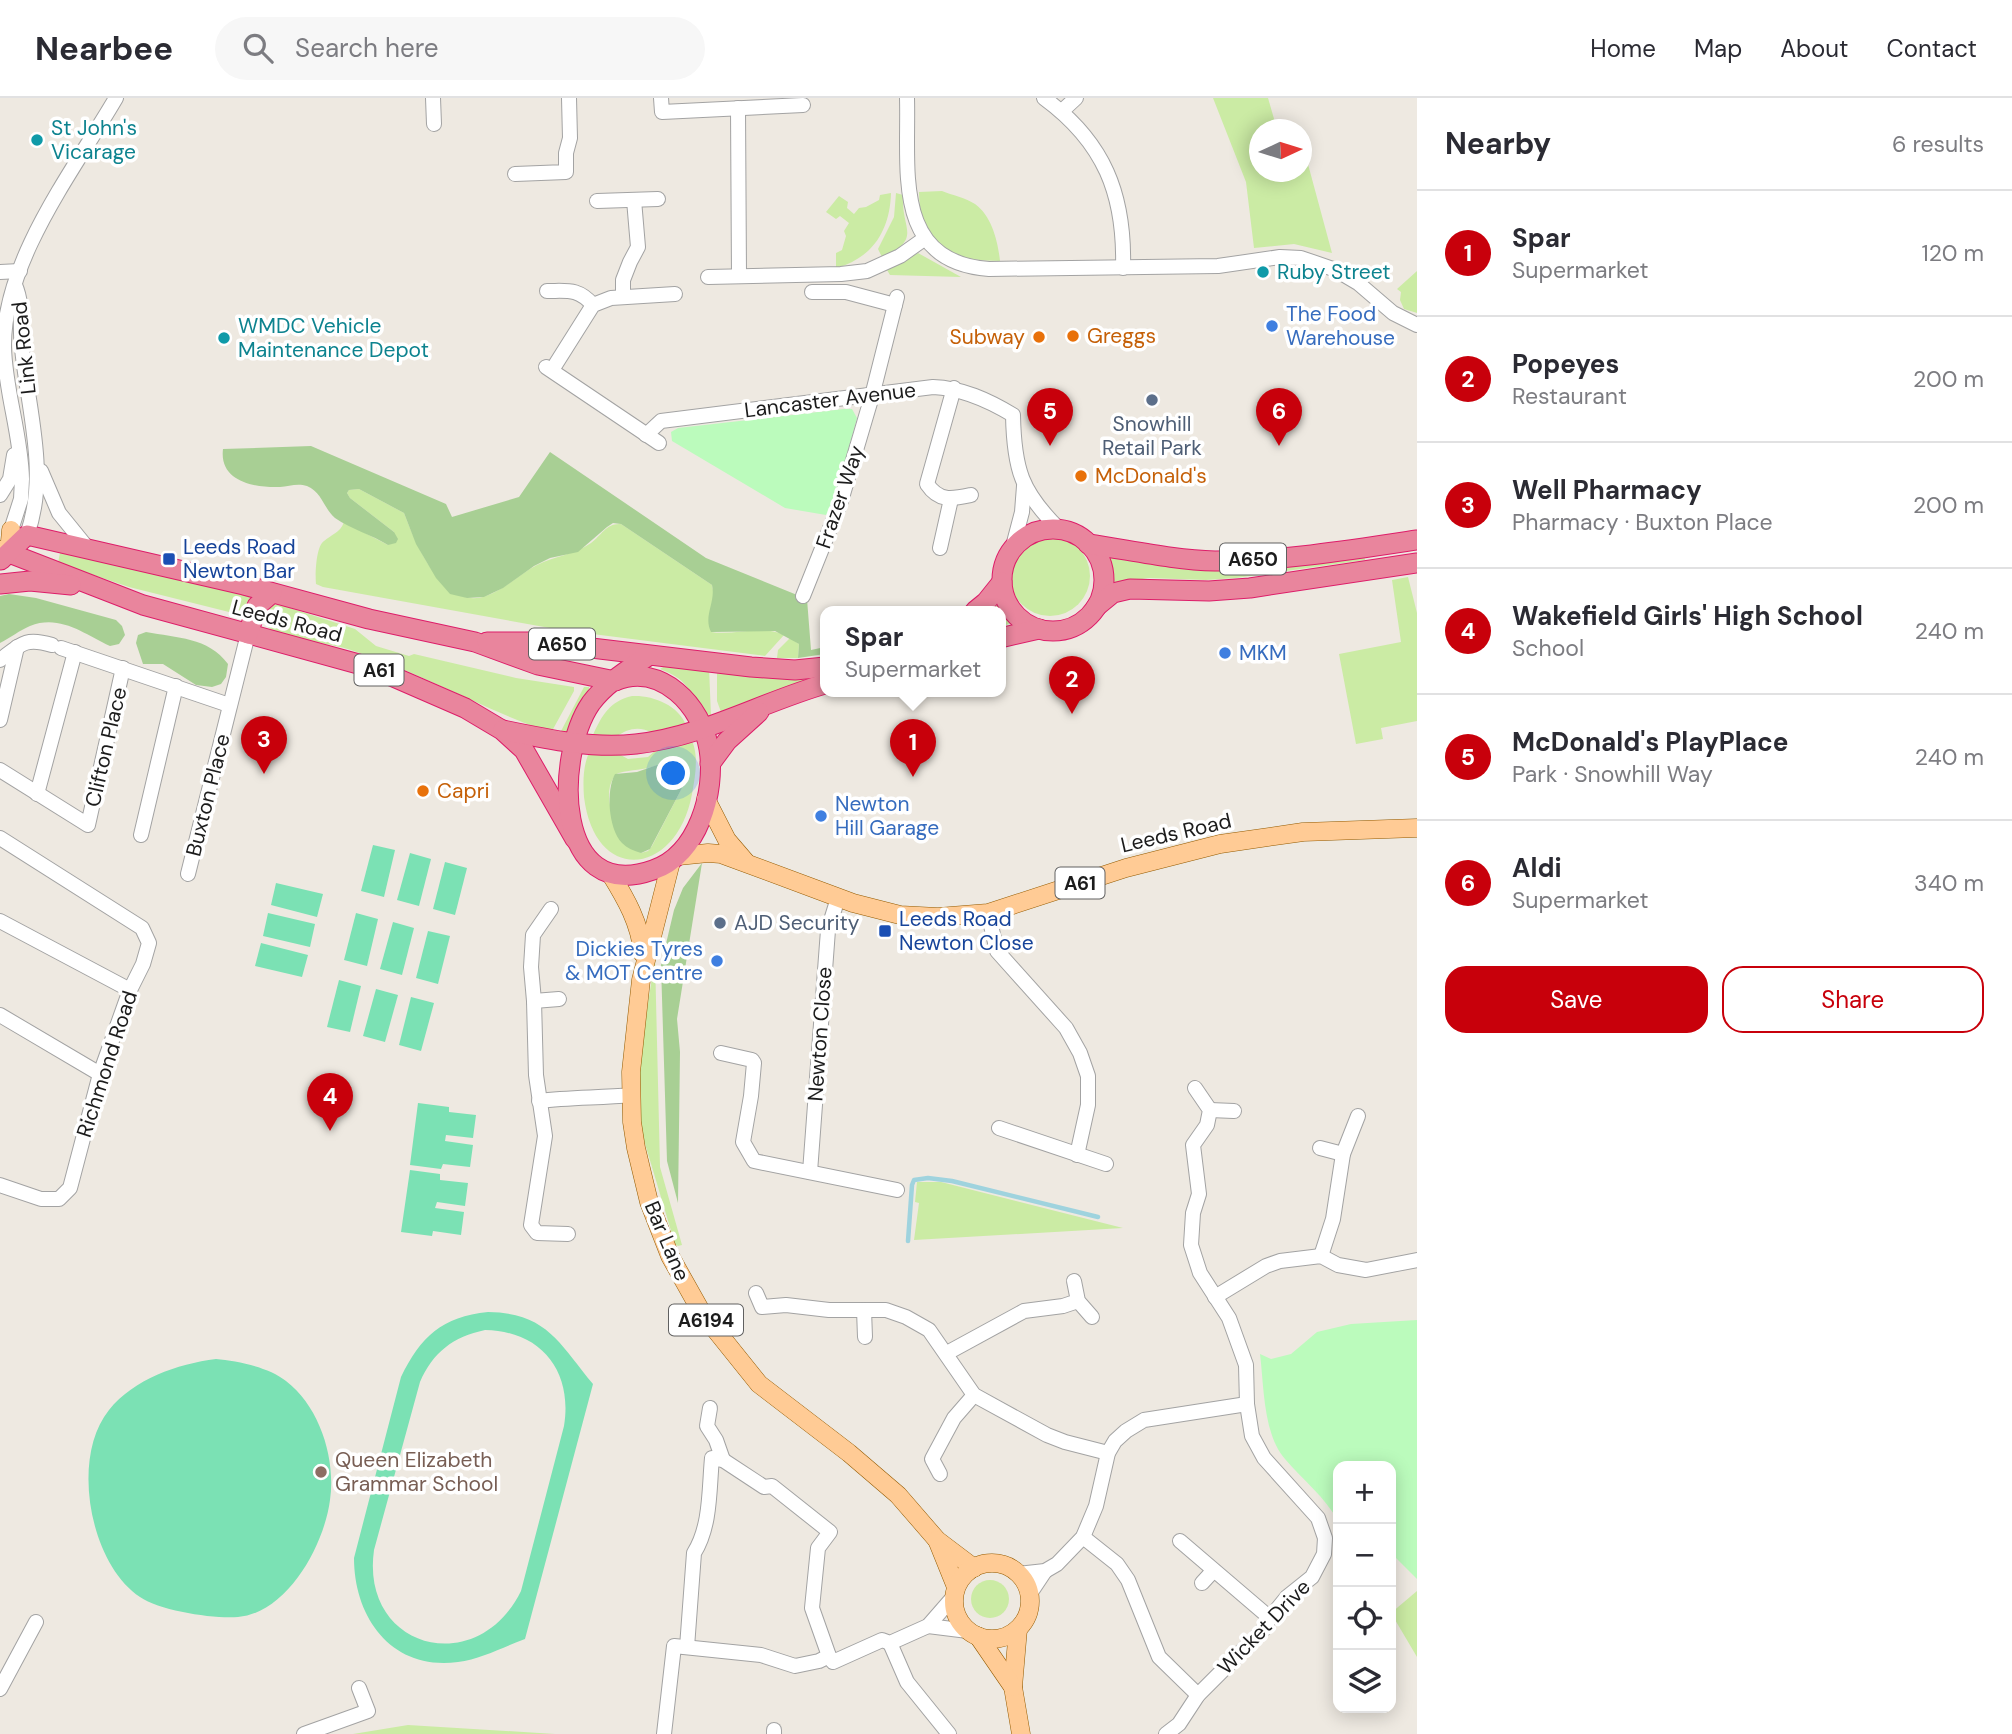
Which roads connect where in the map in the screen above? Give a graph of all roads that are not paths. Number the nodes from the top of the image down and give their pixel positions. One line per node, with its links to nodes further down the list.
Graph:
1 (116, 98): 21 (street)
2 (433, 98): 11 (street)
3 (569, 98): 12 (street)
4 (662, 98): 9 (street)
5 (907, 98): 16 (street)
6 (1044, 98): 10 (street)
7 (1076, 98): 10 (street)
8 (803, 105): 9 (street)
9 (738, 108): 19 (street)
10 (1062, 111): 17 (street)
11 (434, 124)
12 (515, 174)
13 (658, 199): 14 (street)
14 (634, 200): 15 (street); 26 (street)
15 (597, 201)
16 (924, 239): 17 (street); 19 (street)
17 (1124, 268): 28 (street)
18 (0, 272): 21 (street)
19 (740, 276): 20 (street)
20 (708, 277)
21 (18, 278): 22 (street); 31 (street, Link Road); 32 (street, Link Road)
22 (0, 284)
23 (547, 291): 27 (street)
24 (812, 292): 30 (street, Frazer Way)
25 (675, 294): 26 (street)
26 (623, 297): 27 (street)
27 (593, 305): 30 (street, Lancaster Avenue)
28 (1417, 325)
29 (954, 388): 30 (street, Lancaster Avenue); 33 (street, Lancaster Avenue); 36 (street)
30 (872, 396): 50 (street, Frazer Way)
31 (16, 433): 34 (street); 37 (street, Link Road)
32 (38, 463): 37 (street, Link Road); 42 (street)
33 (1024, 484): 38 (street); 43 (street)
34 (0, 495)
35 (971, 495): 36 (street)
36 (951, 499): 41 (street)
37 (13, 530): 42 (highway, Leeds Road / A61); 44 (highway, Leeds Road / A61)
38 (1060, 530): 40 (highway); 43 (highway)
39 (1417, 540): 40 (highway, A650)
40 (1088, 544): 52 (highway)
41 (940, 548)
42 (89, 550): 49 (highway, Leeds Road / A61)
43 (1012, 550): 46 (highway)
44 (3, 554): 48 (highway, Leeds Road / A61)
45 (1417, 563): 52 (highway, A650)
46 (1002, 582): 51 (highway); 53 (highway)
47 (0, 584): 48 (highway)
48 (93, 587): 54 (highway, Leeds Road / A61)
49 (272, 593): 54 (highway); 56 (highway, Leeds Road / A61)
50 (803, 596)
51 (981, 606)
52 (1096, 607): 53 (highway)
53 (1039, 629): 55 (highway)
54 (248, 634): 67 (street, Buxton Place); 70 (highway, Leeds Road / A61)
55 (1006, 637)
56 (475, 642): 59 (highway, A650); 63 (highway, Leeds Road / A61)
57 (17, 647): 58 (street); 60 (street); 68 (street)
58 (63, 648): 62 (street); 74 (street)
59 (648, 656): 61 (highway, A650); 63 (highway, A650)
60 (0, 660)
61 (820, 667)
62 (123, 668): 64 (street); 74 (street, Clifton Place)
63 (615, 681): 69 (highway, A61); 71 (highway)
64 (176, 686): 67 (street); 77 (street)
65 (820, 686): 66 (highway)
66 (771, 702): 69 (highway); 72 (highway)
67 (229, 705): 83 (street, Buxton Place)
68 (0, 720)
69 (703, 728): 71 (highway); 72 (highway, A61)
70 (502, 730): 71 (highway); 79 (highway, Leeds Road / A61)
71 (574, 743): 79 (highway)
72 (710, 764): 75 (highway, A61)
73 (0, 771): 74 (street)
74 (37, 794)
75 (706, 799): 80 (highway, A61); 81 (main road, Leeds Road / A61)
76 (1417, 828): 86 (main road, Leeds Road / A61)
77 (141, 835)
78 (0, 838): 89 (street, Richmond Road)
79 (575, 839): 82 (highway, A61)
80 (674, 859): 81 (main road, Leeds Road / A61); 82 (highway, A61); 88 (main road, Bar Lane / A6194)
81 (750, 865): 84 (main road, Leeds Road / A61)
82 (610, 873): 88 (main road, Bar Lane / A6194)
83 (188, 874)
84 (838, 898): 86 (main road, Leeds Road / A61); 106 (street, Newton Close)
85 (551, 909): 91 (street)
86 (988, 913): 104 (street)
87 (0, 921): 89 (street)
88 (644, 965): 96 (main road, Bar Lane / A6194)
89 (130, 990): 94 (street, Richmond Road)
90 (559, 999): 91 (street)
91 (534, 1001): 97 (street)
92 (0, 1014): 94 (street)
93 (721, 1053): 106 (street)
94 (100, 1074): 107 (street, Richmond Road)
95 (1195, 1088): 98 (street)
96 (631, 1095): 97 (street); 127 (main road, Bar Lane / A6194)
97 (539, 1101): 109 (street)
98 (1210, 1110): 99 (street); 114 (street, Wicket Drive)
99 (1234, 1111)
100 (1358, 1115): 103 (street)
101 (999, 1128): 104 (street)
102 (1320, 1148): 103 (street)
103 (1343, 1154): 110 (street)
104 (1077, 1155): 105 (street)
105 (1106, 1164)
106 (810, 1172): 108 (street)
107 (0, 1185)
108 (897, 1190)
109 (568, 1234)
110 (1321, 1256): 111 (street); 114 (street)
111 (1417, 1260)
112 (1074, 1281): 115 (street)
113 (755, 1293): 116 (street)
114 (1215, 1297): 121 (street, Wicket Drive)
115 (1078, 1301): 117 (street); 119 (street)
116 (864, 1310): 118 (street); 119 (street)
117 (1092, 1317)
118 (865, 1337)
119 (947, 1353): 120 (street)
120 (974, 1395): 123 (street); 125 (street)
121 (1247, 1404): 123 (street); 136 (street, Wicket Drive)
122 (710, 1408): 124 (street)
123 (1108, 1453): 126 (street)
124 (723, 1460): 142 (street); 143 (street)
125 (940, 1474)
126 (1083, 1537): 130 (street); 147 (street)
127 (937, 1540): 129 (main road, Bar Lane / A6194); 134 (main road, Bar Lane / A6194)
128 (1180, 1541): 131 (street)
129 (974, 1568): 132 (main road); 134 (main road)
130 (1045, 1571): 132 (street); 135 (street)
131 (1213, 1571): 133 (street); 136 (street)
132 (1018, 1574): 135 (main road)
133 (1202, 1583)
134 (956, 1591): 138 (street); 140 (main road, A6194)
135 (1029, 1595): 139 (main road, A6194)
136 (1270, 1618): 147 (street, Wicket Drive)
137 (36, 1622): 146 (street)
138 (928, 1626): 140 (street); 141 (street)
139 (1018, 1629): 140 (main road); 144 (main road, A6194)
140 (973, 1634): 144 (main road, A6194)
141 (890, 1643): 143 (street); 148 (street)
142 (687, 1647): 143 (street); 150 (street)
143 (829, 1656)
144 (1013, 1687): 151 (main road, A6194)
145 (359, 1688): 149 (street)
146 (0, 1689)
147 (1198, 1695): 152 (street, Wicket Drive)
148 (946, 1733)
149 (304, 1734)
150 (664, 1734)
151 (1021, 1734)
152 (1166, 1734)

